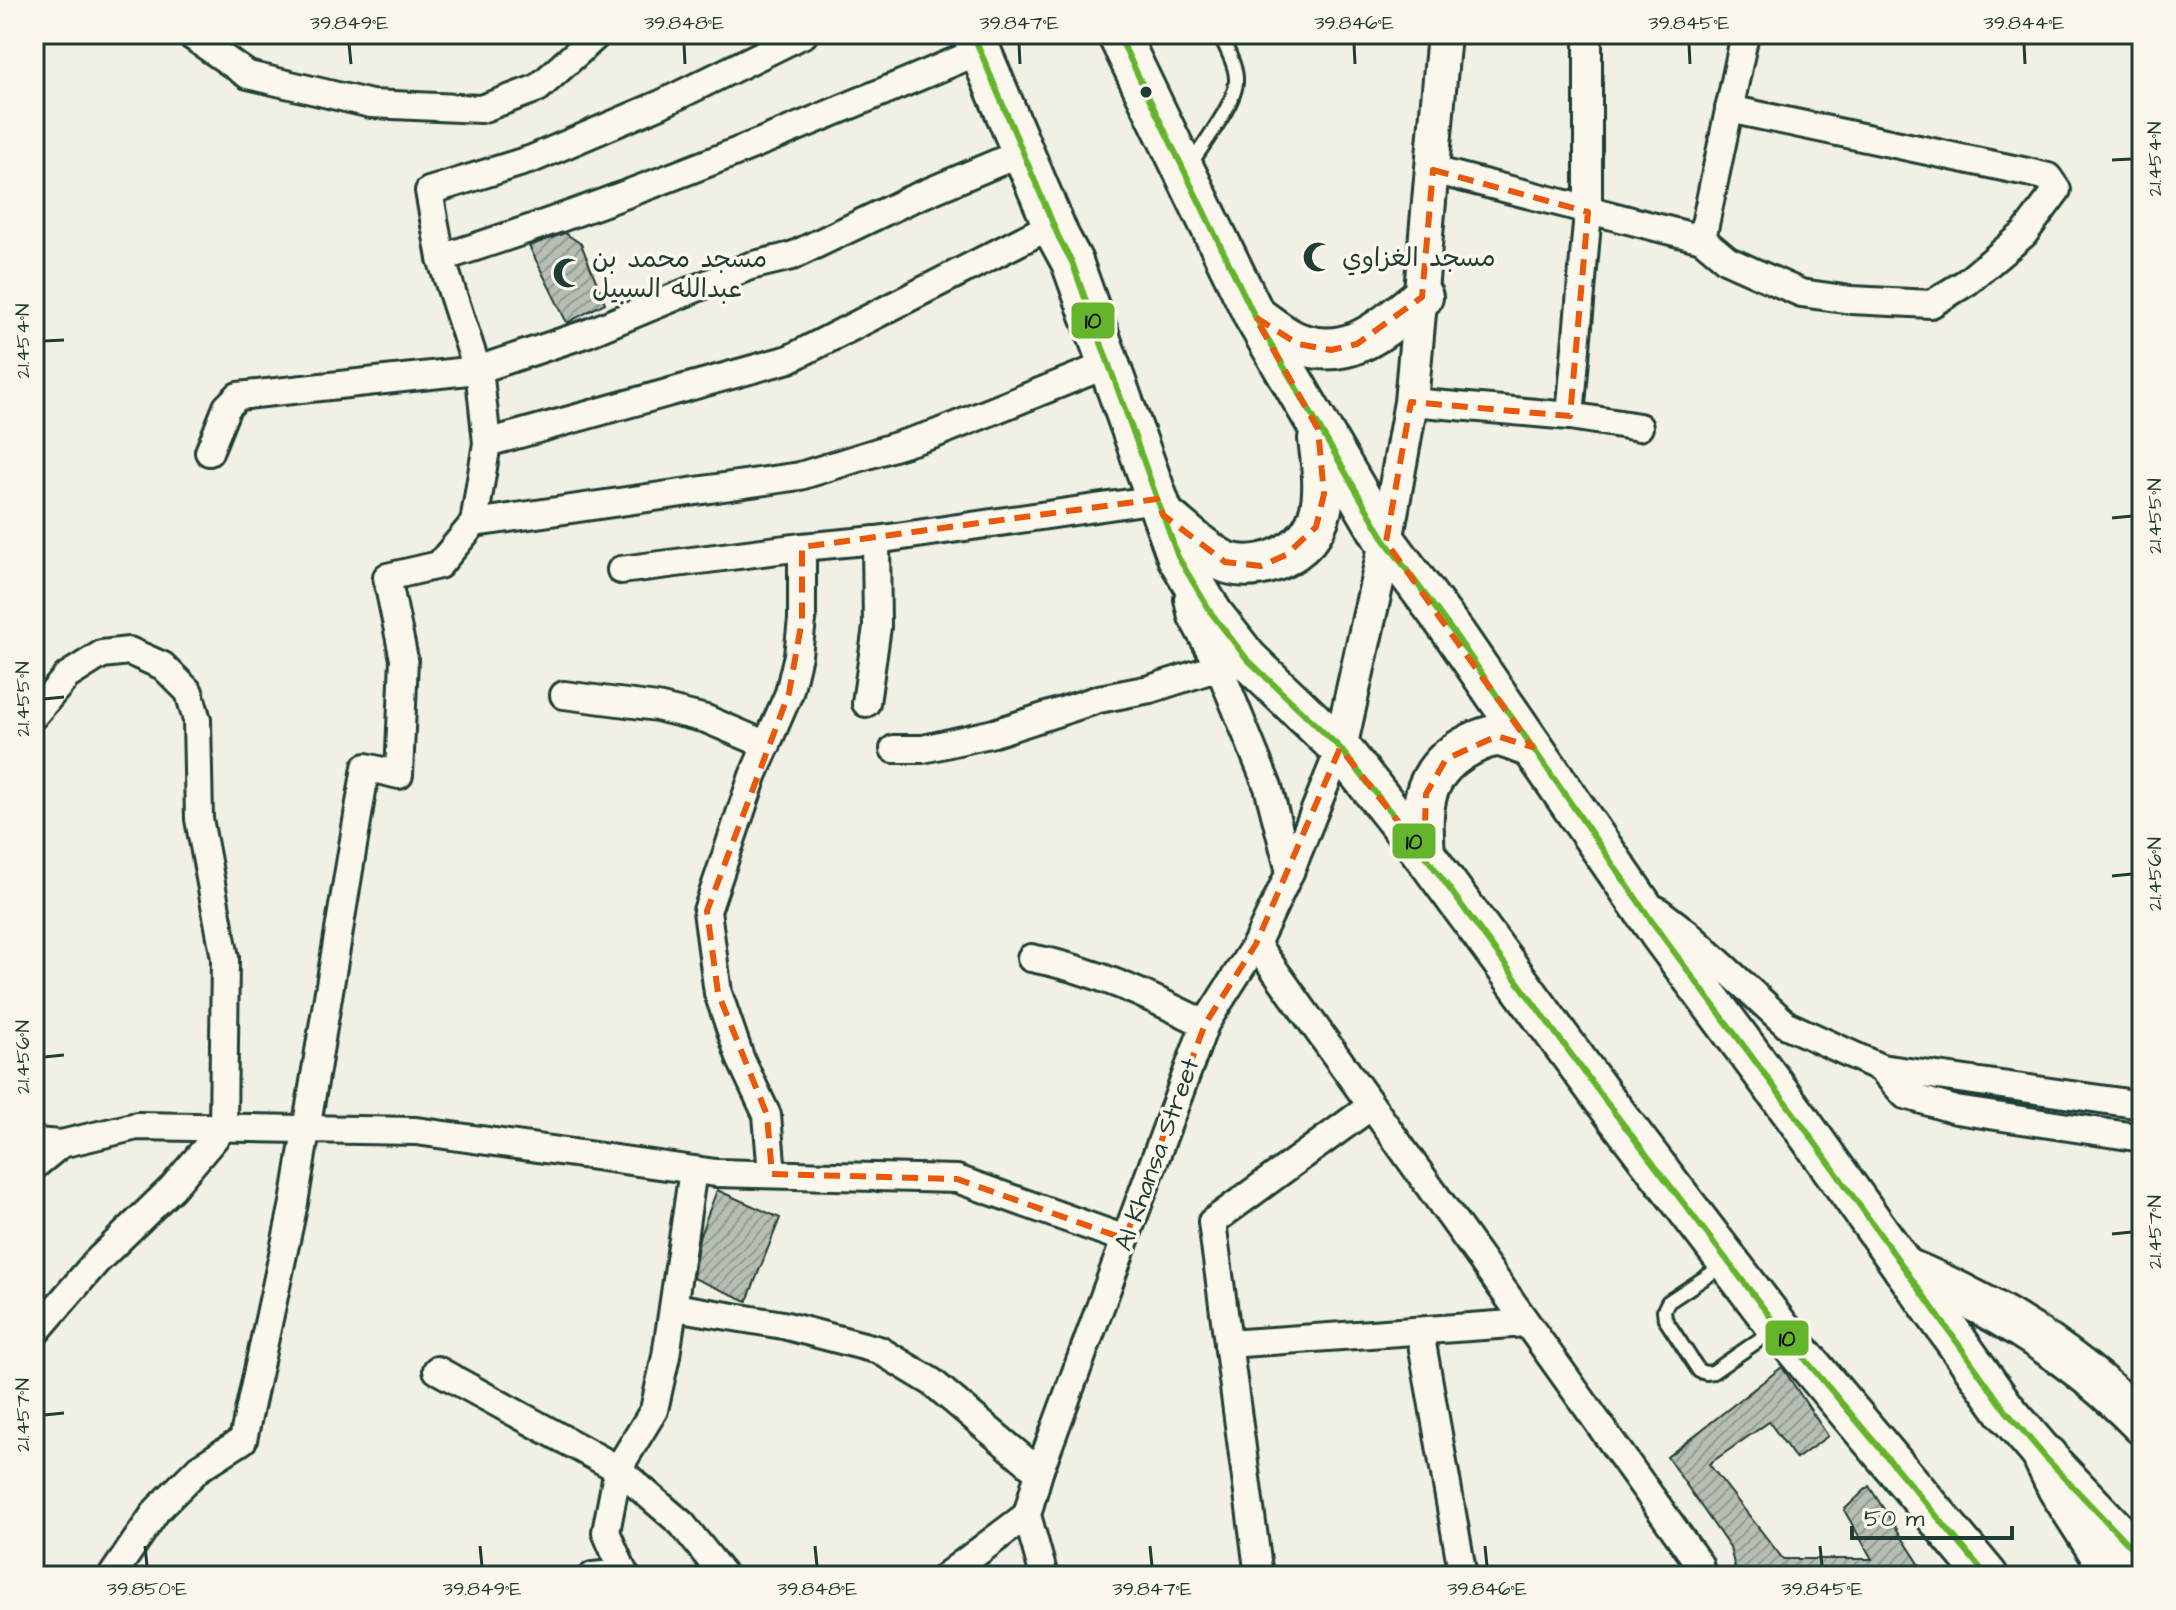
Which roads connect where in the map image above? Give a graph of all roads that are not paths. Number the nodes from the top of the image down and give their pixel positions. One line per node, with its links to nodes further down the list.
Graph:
1 (189, 34): 2 (street)
2 (598, 34)
3 (804, 34): 17 (street)
4 (1118, 34): 13 (main road)
5 (1220, 34): 13 (lane)
6 (1444, 34): 12 (street)
7 (1588, 34): 14 (street)
8 (1745, 34): 10 (street)
9 (977, 43): 11 (main road); 17 (street)
10 (1729, 109): 16 (street); 16 (street)
11 (1023, 152): 15 (main road); 21 (street)
12 (1433, 170): 14 (street); 18 (street)
13 (1184, 175): 19 (main road)
14 (1588, 212): 16 (street); 23 (street)
15 (1054, 224): 20 (main road); 26 (street)
16 (1702, 239)
17 (441, 258): 21 (street)
18 (1422, 297): 19 (main road); 22 (street)
19 (1255, 317): 25 (main road)
20 (1109, 364): 28 (main road); 29 (street)
21 (477, 370): 26 (street); 27 (street)
22 (1411, 402): 23 (street); 31 (street)
23 (1570, 416): 24 (street)
24 (1639, 427)
25 (1318, 429): 28 (main road); 31 (main road)
26 (487, 443): 29 (street)
27 (209, 452)
28 (1160, 507): 30 (street); 33 (main road)
29 (474, 523): 53 (street)
30 (876, 540): 32 (street); 37 (street)
31 (1386, 542): 40 (main road); 41 (street)
32 (802, 547): 34 (street); 39 (street)
33 (1178, 557): 35 (street); 41 (main road)
34 (621, 570)
35 (1219, 667): 42 (street); 44 (street)
36 (564, 695): 39 (street)
37 (866, 703)
38 (34, 715): 52 (street)
39 (767, 745): 59 (street)
40 (1532, 747): 43 (main road); 45 (main road)
41 (1340, 748): 43 (main road); 44 (street, Al Khansa Street)
42 (894, 749)
43 (1424, 854): 61 (main road)
44 (1290, 872): 46 (street, Al Khansa Street)
45 (1628, 887): 49 (street); 62 (main road)
46 (1256, 944): 48 (street, Al Khansa Street); 51 (street)
47 (1031, 958): 48 (street)
48 (1205, 1024): 60 (street, Al Khansa Street)
49 (1881, 1068): 50 (street); 54 (street)
50 (2142, 1105)
51 (1371, 1106): 64 (street); 68 (street)
52 (223, 1128): 53 (street); 56 (street); 67 (street)
53 (305, 1129): 58 (street); 77 (street)
54 (2142, 1138)
55 (34, 1142): 56 (street)
56 (61, 1144): 57 (street)
57 (34, 1166)
58 (693, 1170): 59 (street); 63 (street)
59 (772, 1174): 60 (street)
60 (1125, 1239): 73 (street, Al Khansa Street)
61 (1730, 1261): 65 (main road); 65 (lane)
62 (1904, 1268): 70 (main road); 71 (main road)
63 (674, 1307): 72 (street); 73 (street)
64 (1526, 1323): 66 (street); 84 (street)
65 (1778, 1327): 85 (main road)
66 (1420, 1332): 68 (street); 83 (street)
67 (34, 1334)
68 (1228, 1344): 82 (street)
69 (437, 1370): 72 (street)
70 (2142, 1424)
71 (2046, 1458): 75 (main road); 86 (highway)
72 (618, 1469): 76 (street); 79 (street)
73 (1039, 1472): 74 (street, Al Khansa Street)
74 (1027, 1515): 80 (street); 81 (street)
75 (2142, 1559)
76 (624, 1575): 78 (street)
77 (112, 1576)
78 (593, 1576)
79 (724, 1576)
80 (946, 1576)
81 (1044, 1576)
82 (1259, 1576)
83 (1463, 1576)
84 (1702, 1576)
85 (1987, 1576)
86 (2117, 1576)

